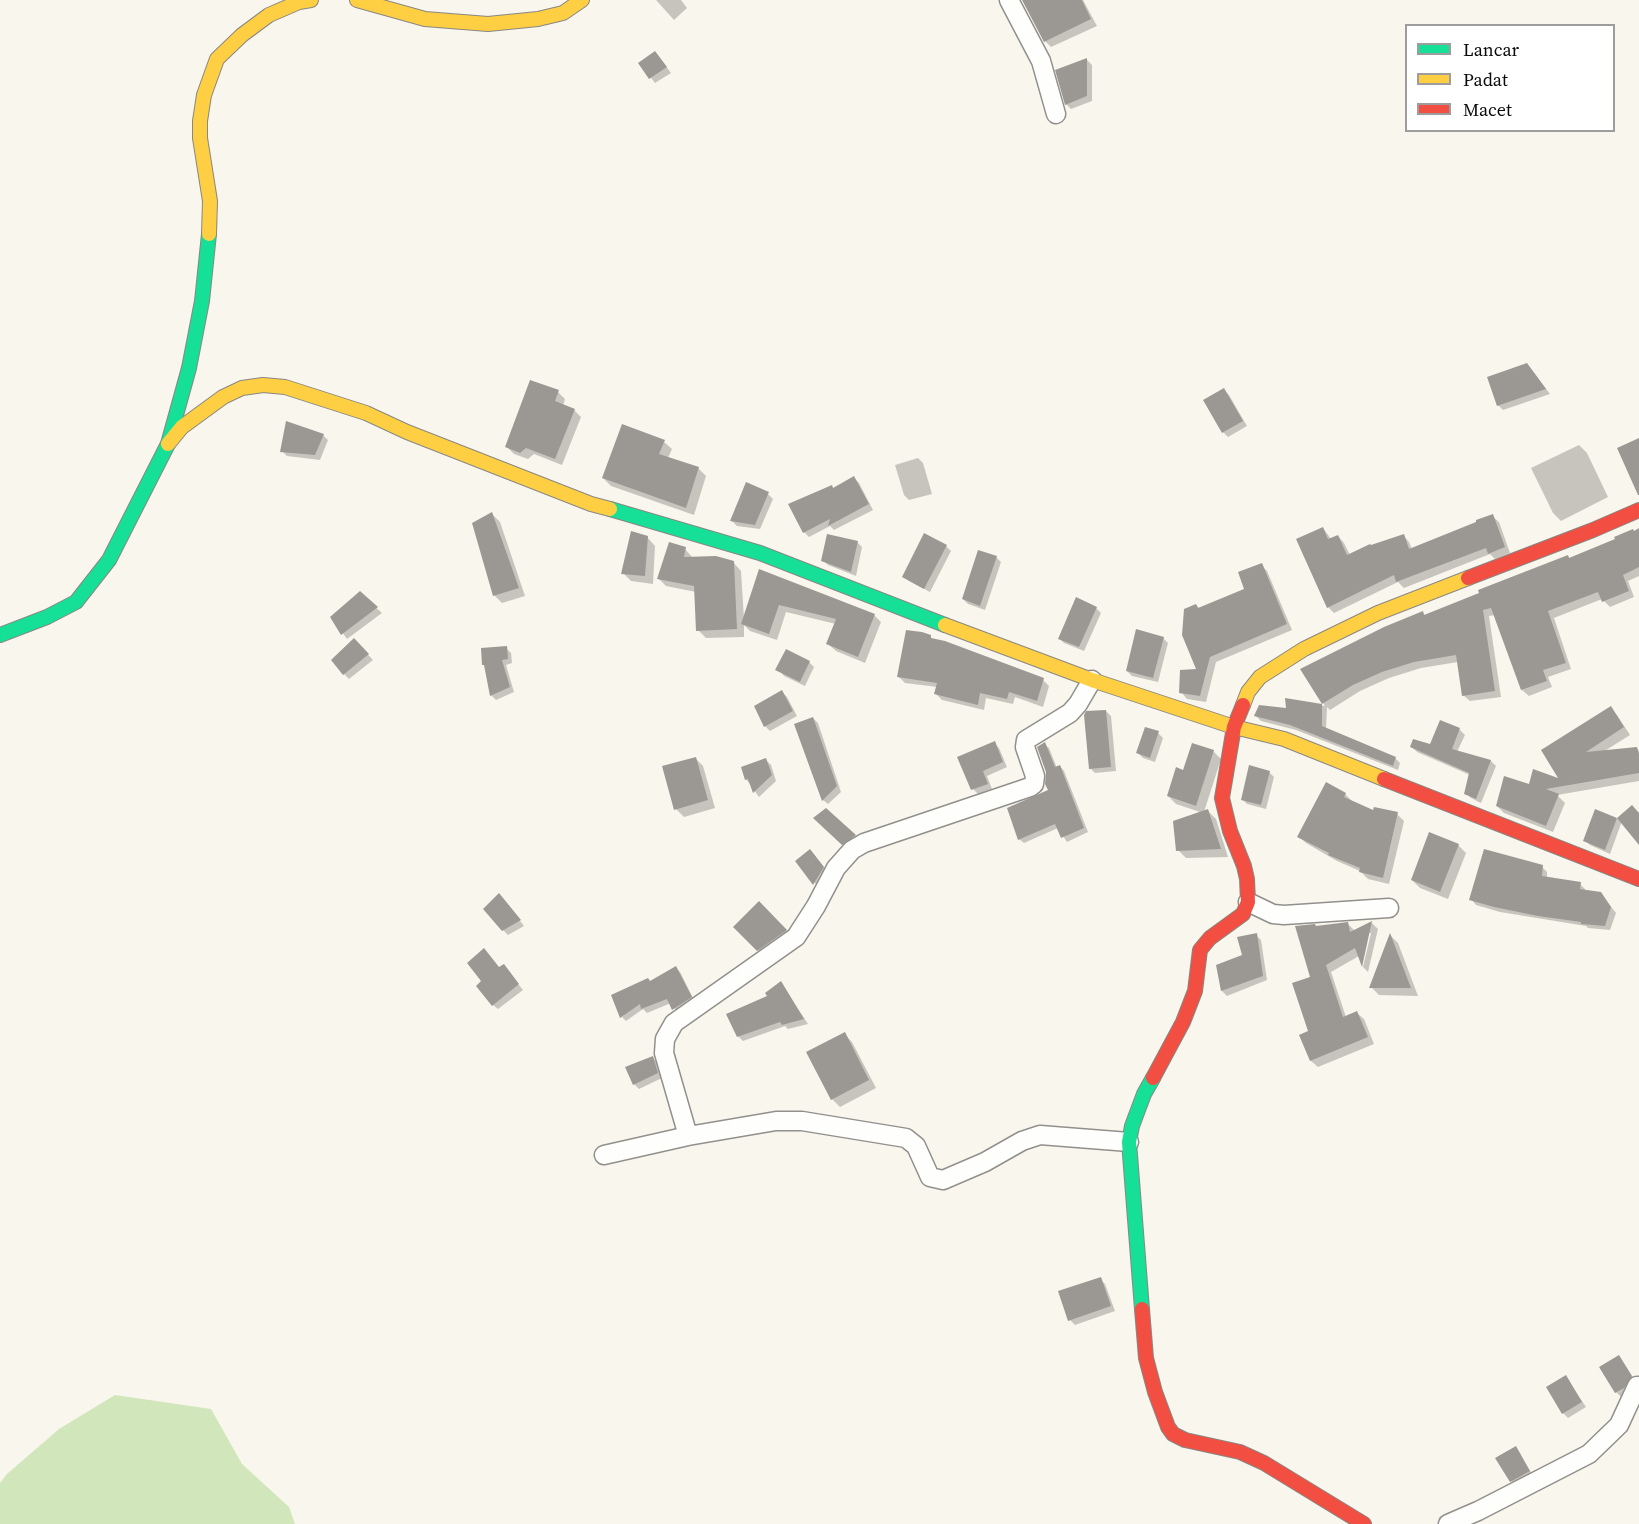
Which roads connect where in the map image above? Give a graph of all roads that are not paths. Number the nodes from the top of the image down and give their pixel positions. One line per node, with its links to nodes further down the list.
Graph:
1 (311, 0): 6 (street)
2 (357, 0): 3 (street)
3 (582, 0)
4 (1009, 0): 5 (street)
5 (1056, 114)
6 (168, 444): 8 (street); 9 (street)
7 (1639, 510): 10 (street)
8 (0, 635)
9 (1092, 680): 10 (street); 14 (street)
10 (1234, 727): 11 (street); 12 (street)
11 (1639, 879)
12 (1248, 902): 13 (street); 15 (street)
13 (1389, 908)
14 (688, 1136): 15 (street); 16 (street)
15 (1129, 1142): 18 (street)
16 (604, 1155)
17 (1639, 1386): 19 (street)
18 (1364, 1524)
19 (1448, 1524)

